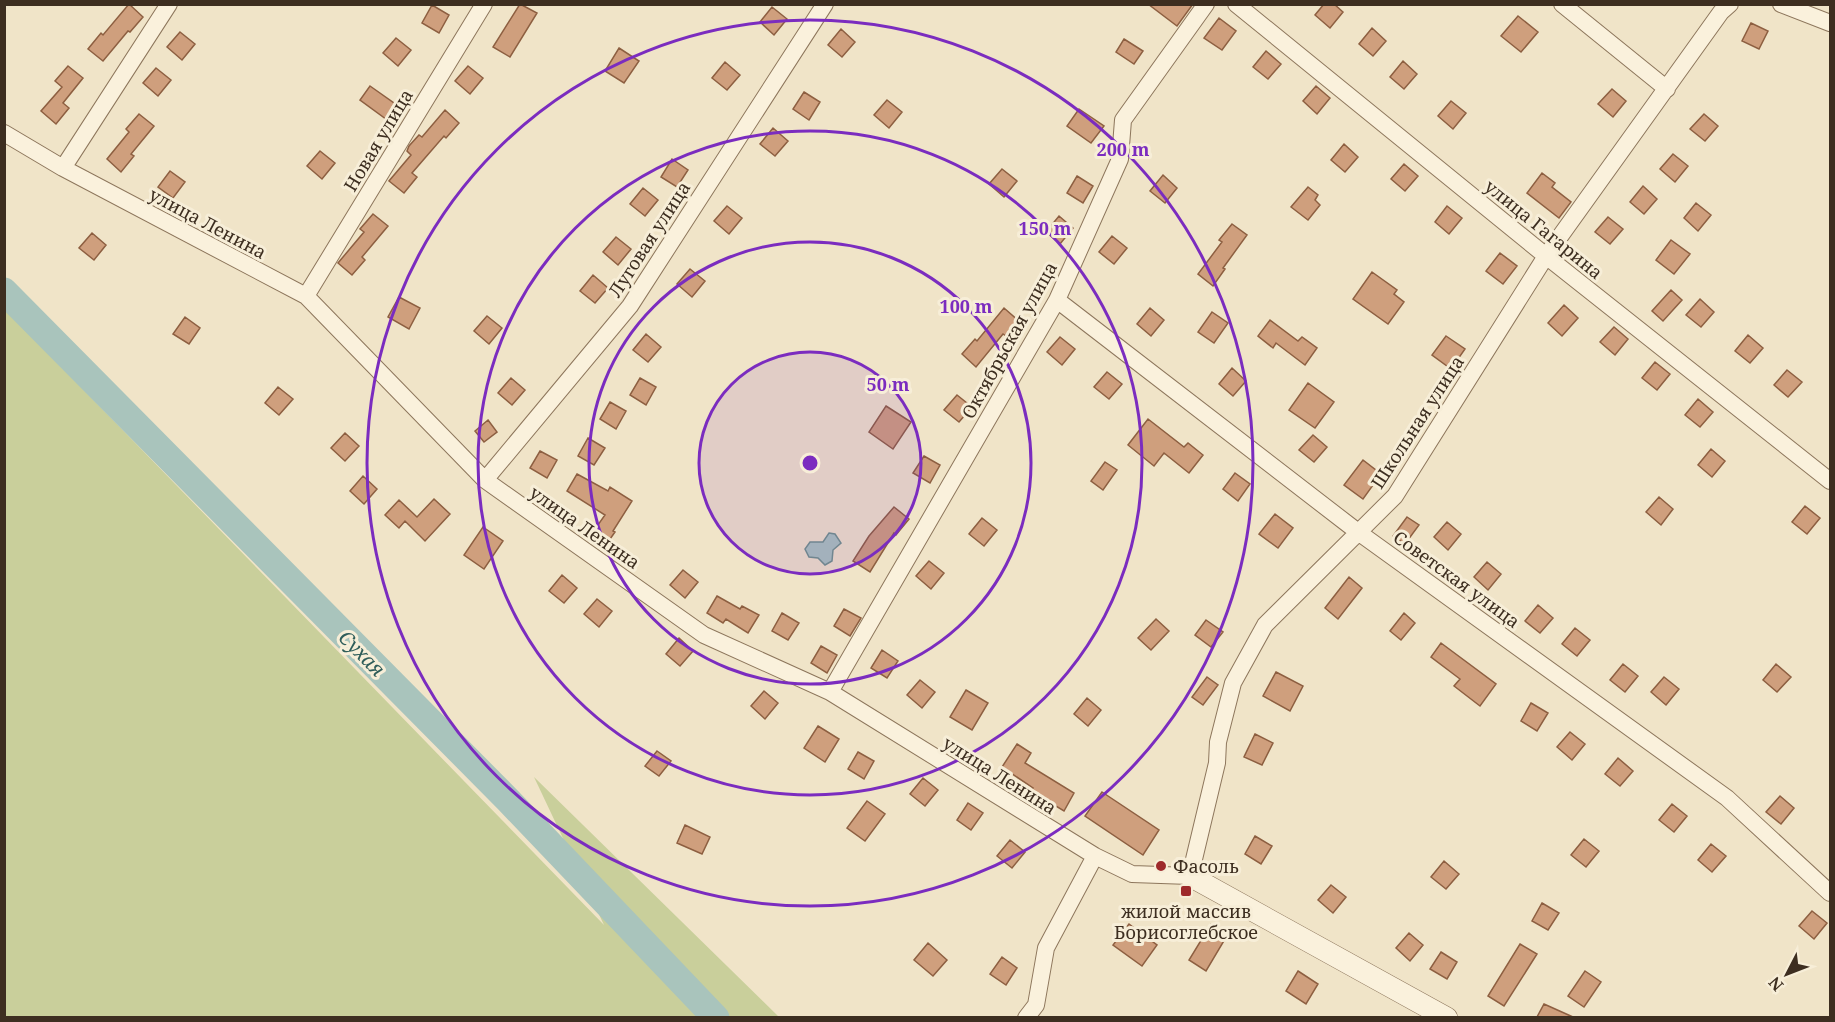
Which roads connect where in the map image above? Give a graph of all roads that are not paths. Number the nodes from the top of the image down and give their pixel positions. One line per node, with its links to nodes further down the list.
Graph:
1 (169, 4): 12 (street)
2 (484, 4): 14 (street, Новая улица)
3 (825, 4): 16 (street, Луговая улица)
4 (1206, 4): 15 (street, Октябрьская улица)
5 (1236, 4): 13 (street, улица Гагарина)
6 (1562, 4): 10 (street)
7 (1781, 4): 9 (street)
8 (1721, 7): 10 (street, Школьная улица)
9 (1830, 23)
10 (1667, 89): 13 (street, Школьная улица)
11 (4, 133): 12 (street, улица Ленина)
12 (63, 168): 14 (street, улица Ленина)
13 (1546, 256): 17 (street, улица Гагарина); 18 (street, Школьная улица)
14 (306, 296): 16 (street, улица Ленина)
15 (1057, 300): 18 (street, Советская улица); 19 (street, Октябрьская улица)
16 (485, 480): 19 (street, улица Ленина)
17 (1830, 481)
18 (1358, 532): 21 (street, Школьная улица); 22 (street, Советская улица)
19 (830, 692): 20 (street, улица Ленина)
20 (1095, 856): 21 (street, улица Ленина); 23 (street)
21 (1190, 876): 24 (street)
22 (1830, 893)
23 (1026, 1017)
24 (1447, 1017)

